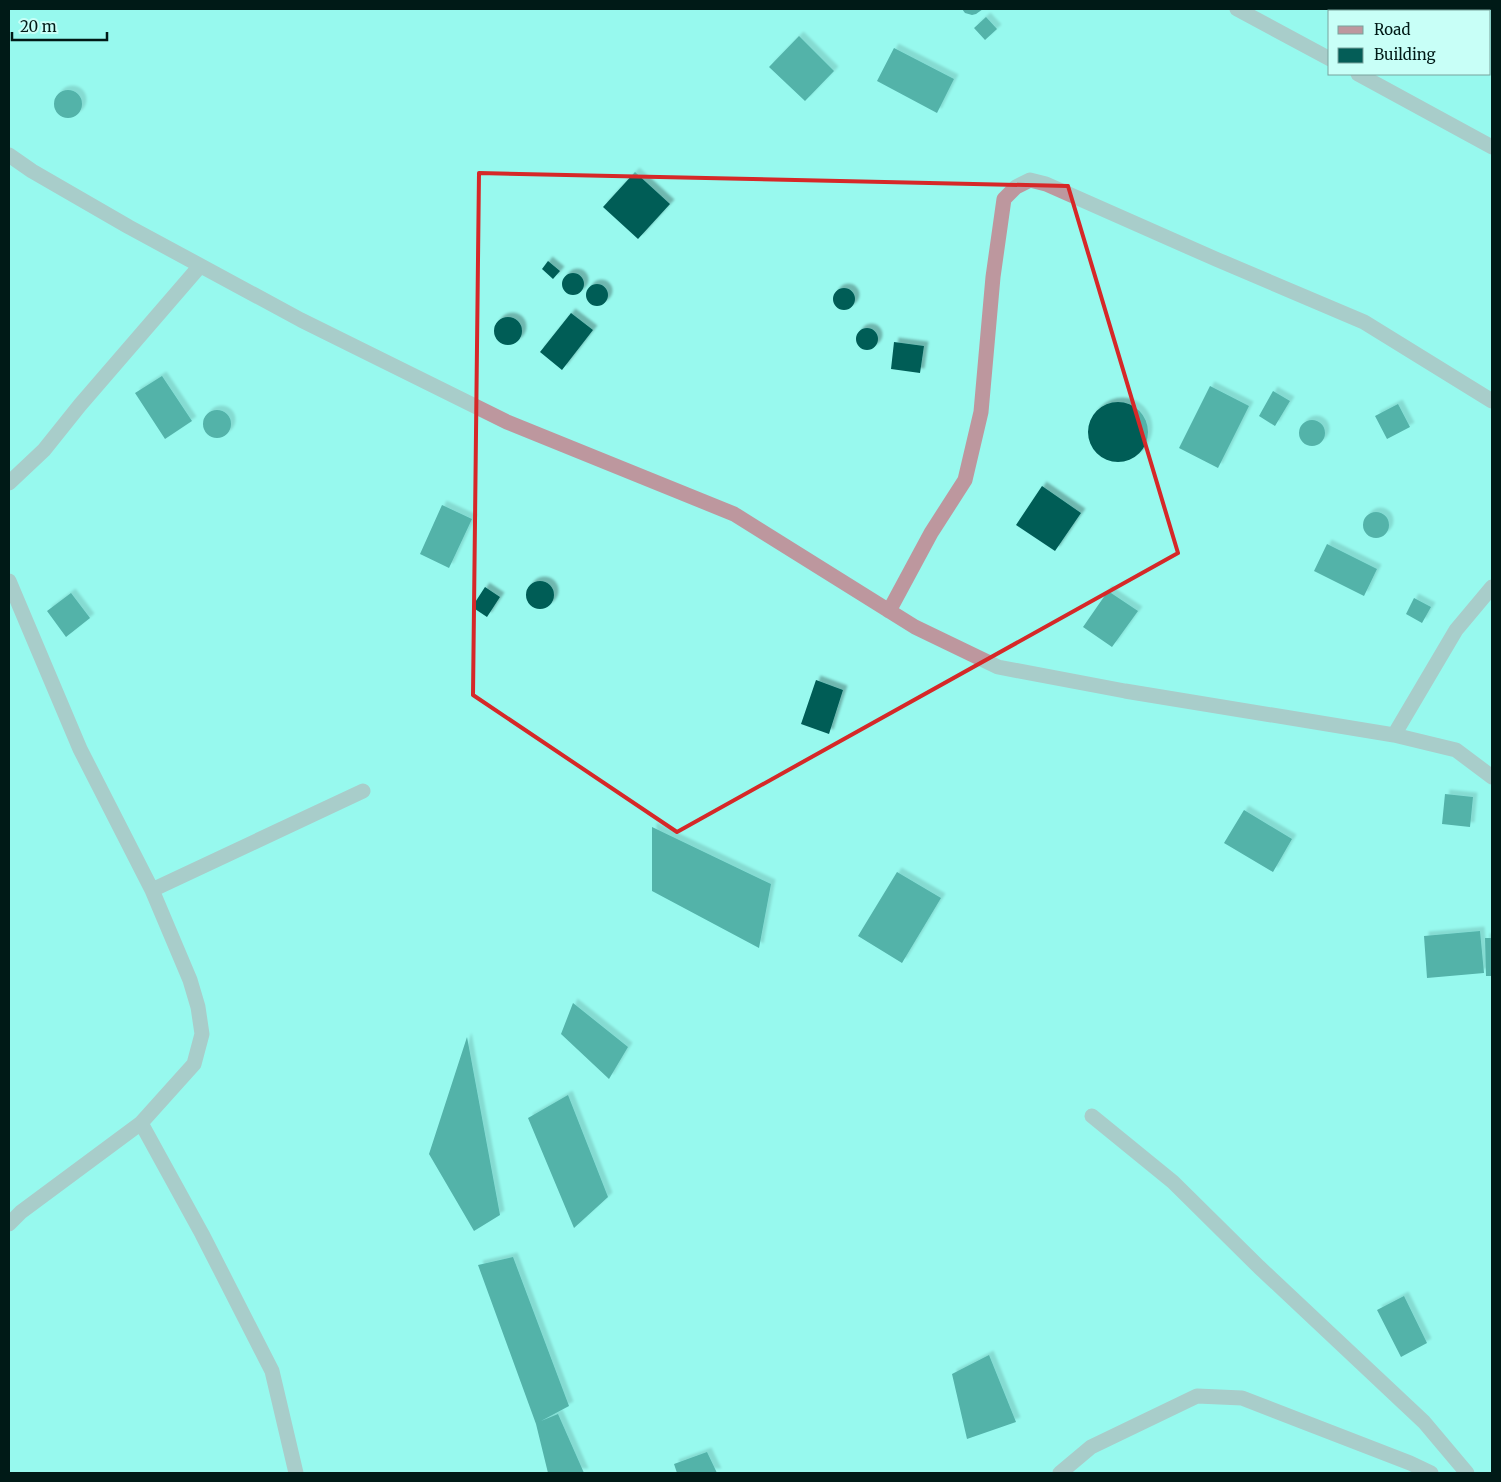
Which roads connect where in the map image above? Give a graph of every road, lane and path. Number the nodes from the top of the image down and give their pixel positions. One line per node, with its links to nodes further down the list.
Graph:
1 (1237, 9): 2 (street)
2 (1328, 58)
3 (1360, 75): 4 (street)
4 (1492, 147)
5 (9, 156): 6 (street)
6 (200, 266): 8 (street); 11 (street)
7 (1492, 401): 11 (street)
8 (9, 483)
9 (9, 581): 15 (street)
10 (1492, 587): 12 (street)
11 (890, 611): 12 (street)
12 (1394, 734): 13 (street)
13 (1492, 777)
14 (363, 791): 15 (street)
15 (152, 890): 17 (street)
16 (1092, 1116): 22 (street)
17 (141, 1123): 18 (street); 19 (street)
18 (9, 1224)
19 (296, 1473)
20 (1060, 1473): 21 (street)
21 (1432, 1473)
22 (1467, 1473)

